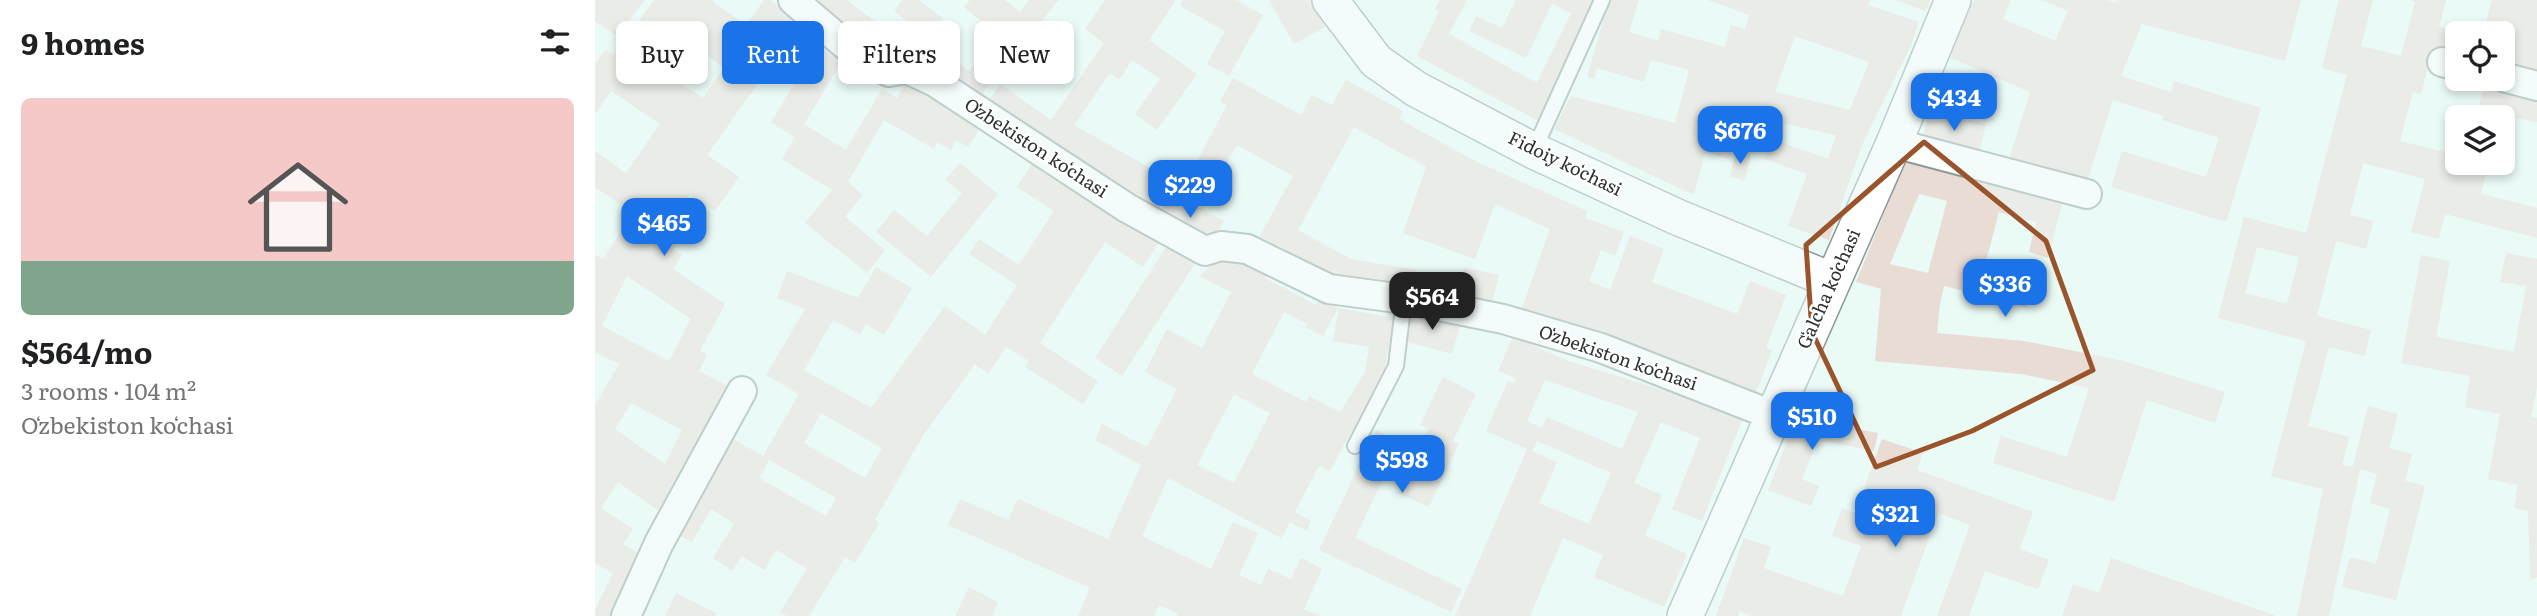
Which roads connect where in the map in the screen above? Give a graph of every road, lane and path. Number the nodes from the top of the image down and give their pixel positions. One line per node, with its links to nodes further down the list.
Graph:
1 (793, 0): 11 (street, Oʻzbekiston koʻchasi)
2 (1330, 0): 8 (street, Fidoiy koʻchasi)
3 (1602, 0): 8 (lane)
4 (1953, 0): 7 (street, Gʻalcha koʻchasi)
5 (2515, 80): 6 (street)
6 (2537, 86)
7 (1894, 143): 9 (street); 10 (street, Gʻalcha koʻchasi)
8 (1534, 151): 10 (street, Fidoiy koʻchasi)
9 (2087, 194)
10 (1833, 281): 13 (street, Gʻalcha koʻchasi)
11 (1404, 299): 13 (street, Oʻzbekiston koʻchasi); 14 (lane)
12 (742, 391): 15 (street)
13 (1772, 415): 16 (street, Gʻalcha koʻchasi)
14 (1355, 446)
15 (626, 616)
16 (1685, 616)

